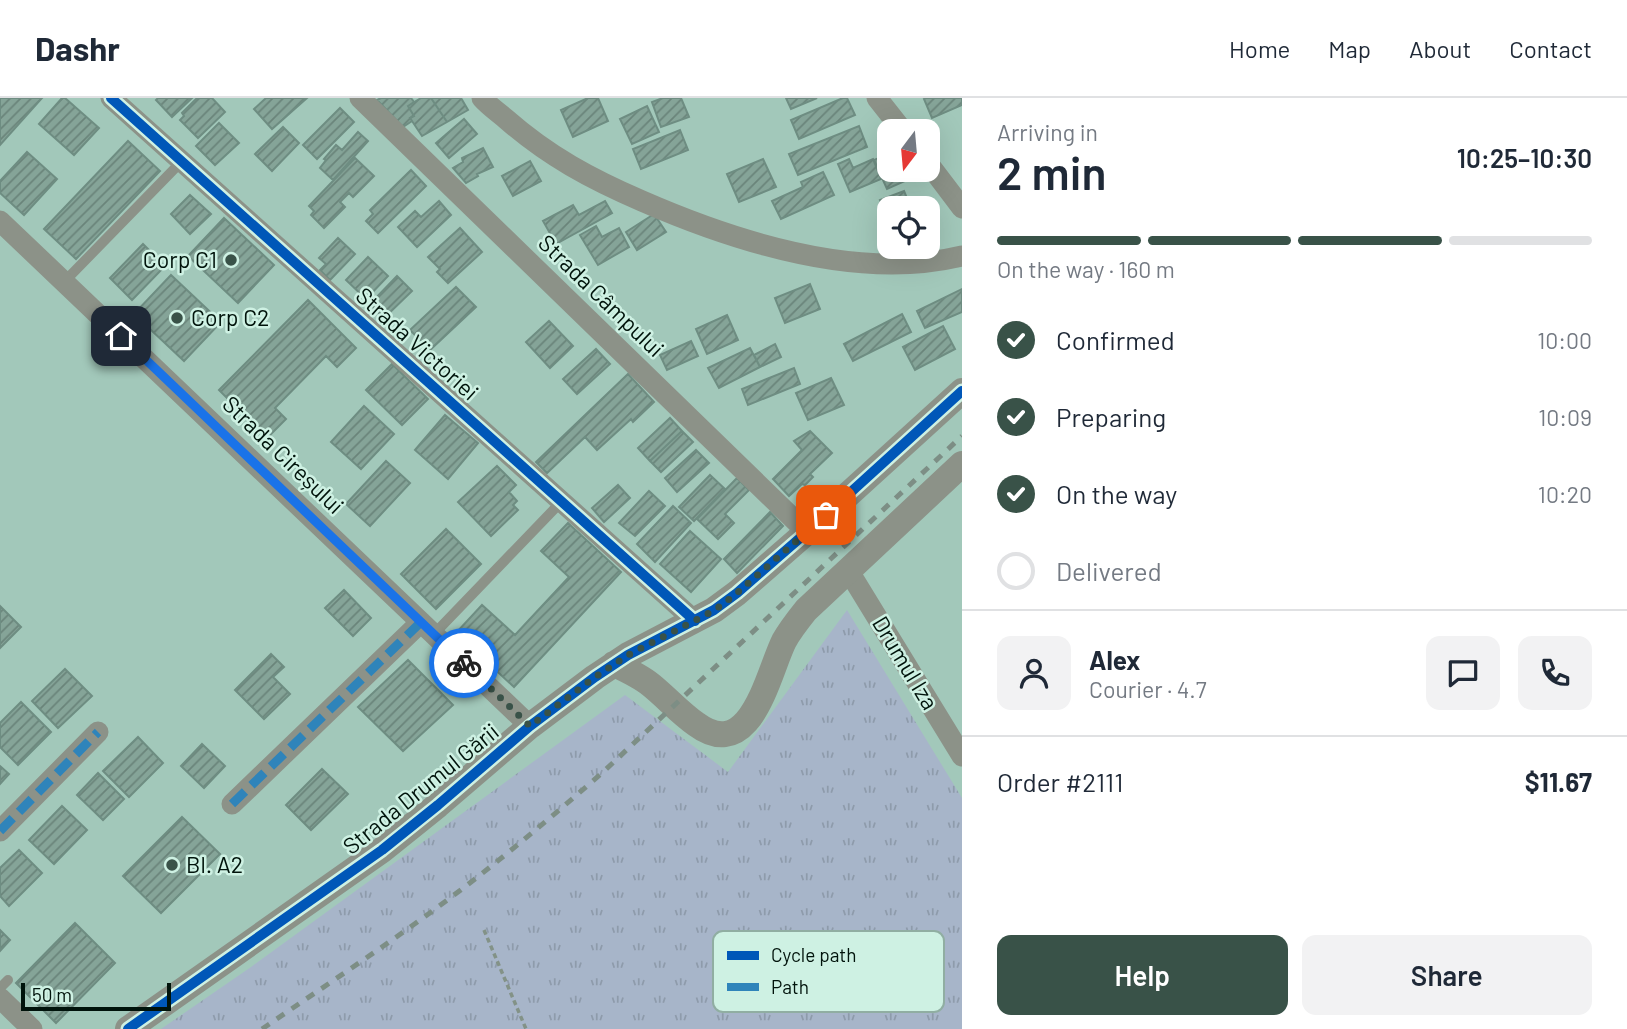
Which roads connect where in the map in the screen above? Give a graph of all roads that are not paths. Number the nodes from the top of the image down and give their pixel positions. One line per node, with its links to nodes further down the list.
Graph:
1 (111, 98): 6 (street, Strada Victoriei)
2 (360, 98): 15 (street, Strada Câmpului)
3 (482, 98): 10 (street)
4 (877, 98): 5 (street)
5 (894, 119)
6 (182, 161): 11 (lane); 14 (street, Strada Victoriei)
7 (940, 179): 8 (street)
8 (962, 208)
9 (0, 221): 11 (street, Strada Cireșului)
10 (962, 256)
11 (64, 282): 18 (street, Strada Cireșului)
12 (962, 391): 15 (street, Strada Drumul Gării)
13 (962, 464): 16 (street)
14 (562, 501): 17 (street, Strada Victoriei); 18 (lane)
15 (807, 532): 17 (street, Strada Drumul Gării)
16 (848, 570): 19 (street); 22 (street, Drumul Iza)
17 (695, 621): 19 (street, Strada Drumul Gării)
18 (427, 628): 20 (street, Strada Cireșului); 23 (street)
19 (614, 664): 20 (street, Strada Drumul Gării)
20 (530, 726): 27 (street, Strada Drumul Gării)
21 (98, 733): 24 (street)
22 (962, 756)
23 (232, 804)
24 (0, 831)
25 (3, 989): 26 (street)
26 (32, 1029)
27 (128, 1029)

